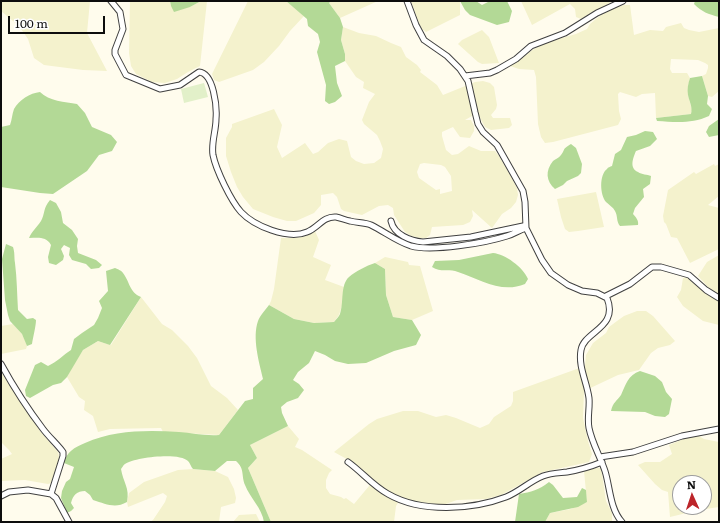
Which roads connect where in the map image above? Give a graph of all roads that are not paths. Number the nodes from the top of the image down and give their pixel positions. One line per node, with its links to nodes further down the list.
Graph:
1 (111, 1): 6 (street)
2 (407, 1): 4 (street)
3 (623, 1): 4 (street)
4 (465, 76): 6 (street)
5 (391, 221): 6 (street)
6 (526, 227): 7 (street)
7 (606, 296): 8 (street); 11 (street)
8 (719, 298)
9 (1, 364): 13 (street)
10 (719, 429): 11 (street)
11 (601, 459): 12 (street); 16 (street)
12 (348, 462)
13 (51, 494): 14 (street); 15 (street)
14 (1, 496)
15 (69, 522)
16 (622, 522)

